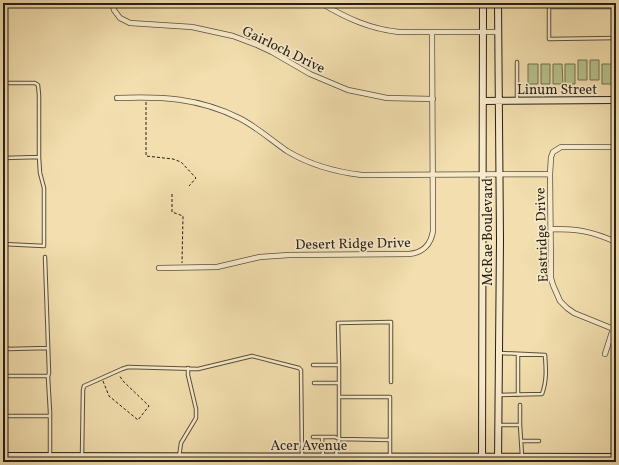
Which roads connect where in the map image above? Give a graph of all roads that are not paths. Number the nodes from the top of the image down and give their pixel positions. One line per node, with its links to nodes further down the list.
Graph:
1 (112, 3): 13 (street, Gairloch Drive)
2 (321, 3): 6 (street)
3 (483, 3): 7 (main road, McRae Boulevard)
4 (498, 3): 8 (main road, McRae Boulevard)
5 (616, 7): 9 (lane)
6 (432, 32): 7 (street); 13 (street, Desert Ridge Drive)
7 (483, 32): 8 (street); 15 (main road, McRae Boulevard)
8 (498, 32): 16 (main road, McRae Boulevard)
9 (616, 38)
10 (517, 62): 17 (lane)
11 (3, 83): 19 (lane)
12 (117, 98): 21 (street)
13 (432, 99): 21 (street, Desert Ridge Drive)
14 (616, 100): 17 (main road, Linum Street)
15 (483, 101): 16 (main road, Linum Street); 23 (main road, McRae Boulevard)
16 (499, 101): 17 (main road, Linum Street); 24 (main road, McRae Boulevard)
17 (517, 101)
18 (616, 147): 22 (street, Eastridge Drive)
19 (39, 157): 20 (lane); 27 (lane)
20 (3, 158)
21 (434, 174): 23 (street); 29 (street, Desert Ridge Drive)
22 (550, 174): 24 (street); 25 (street, Eastridge Drive)
23 (482, 175): 24 (street); 74 (main road, McRae Boulevard)
24 (499, 175): 33 (main road, McRae Boulevard)
25 (551, 229): 26 (street); 30 (street, Eastridge Drive)
26 (616, 242)
27 (3, 244)
28 (45, 257): 32 (lane)
29 (159, 268)
30 (615, 329): 35 (street)
31 (3, 347): 32 (lane)
32 (47, 348): 40 (lane)
33 (499, 353): 34 (lane); 45 (main road, McRae Boulevard)
34 (518, 354): 44 (lane); 44 (lane)
35 (605, 354)
36 (313, 365): 37 (lane)
37 (338, 366): 41 (lane); 42 (lane)
38 (188, 368): 61 (lane); 65 (lane); 67 (lane)
39 (3, 376): 40 (lane)
40 (48, 376): 49 (lane)
41 (391, 382)
42 (339, 383): 43 (lane); 46 (lane)
43 (314, 384)
44 (518, 394): 45 (lane)
45 (498, 395): 50 (main road, McRae Boulevard)
46 (339, 398): 54 (lane); 55 (lane)
47 (520, 405): 51 (lane)
48 (3, 416): 49 (lane)
49 (50, 416): 59 (lane)
50 (498, 425): 51 (lane); 75 (main road, McRae Boulevard)
51 (520, 425): 56 (lane)
52 (313, 437): 53 (lane)
53 (322, 437): 54 (lane); 62 (lane)
54 (339, 439): 55 (lane); 63 (lane)
55 (390, 440): 66 (lane)
56 (522, 441): 57 (lane); 60 (lane)
57 (539, 441)
58 (3, 456): 59 (main road, Acer Avenue)
59 (50, 456): 65 (main road, Acer Avenue)
60 (522, 456): 75 (main road, Acer Avenue); 76 (main road, Acer Avenue)
61 (302, 457): 62 (main road, Acer Avenue); 77 (main road, Acer Avenue)
62 (322, 457): 63 (main road, Acer Avenue)
63 (336, 457): 72 (main road, Acer Avenue)
64 (616, 457): 76 (main road, Acer Avenue)
65 (78, 458): 67 (main road, Acer Avenue)
66 (393, 458): 72 (main road, Acer Avenue); 73 (main road, Acer Avenue)
67 (175, 459): 68 (main road, Acer Avenue)
68 (202, 459): 69 (main road, Acer Avenue)
69 (219, 459): 70 (main road, Acer Avenue)
70 (239, 459): 71 (main road, Acer Avenue)
71 (254, 459): 77 (main road, Acer Avenue)
72 (383, 459)
73 (458, 459): 74 (main road, Acer Avenue)
74 (482, 459): 75 (main road, Acer Avenue)
75 (498, 459)
76 (556, 459)
77 (286, 460)

